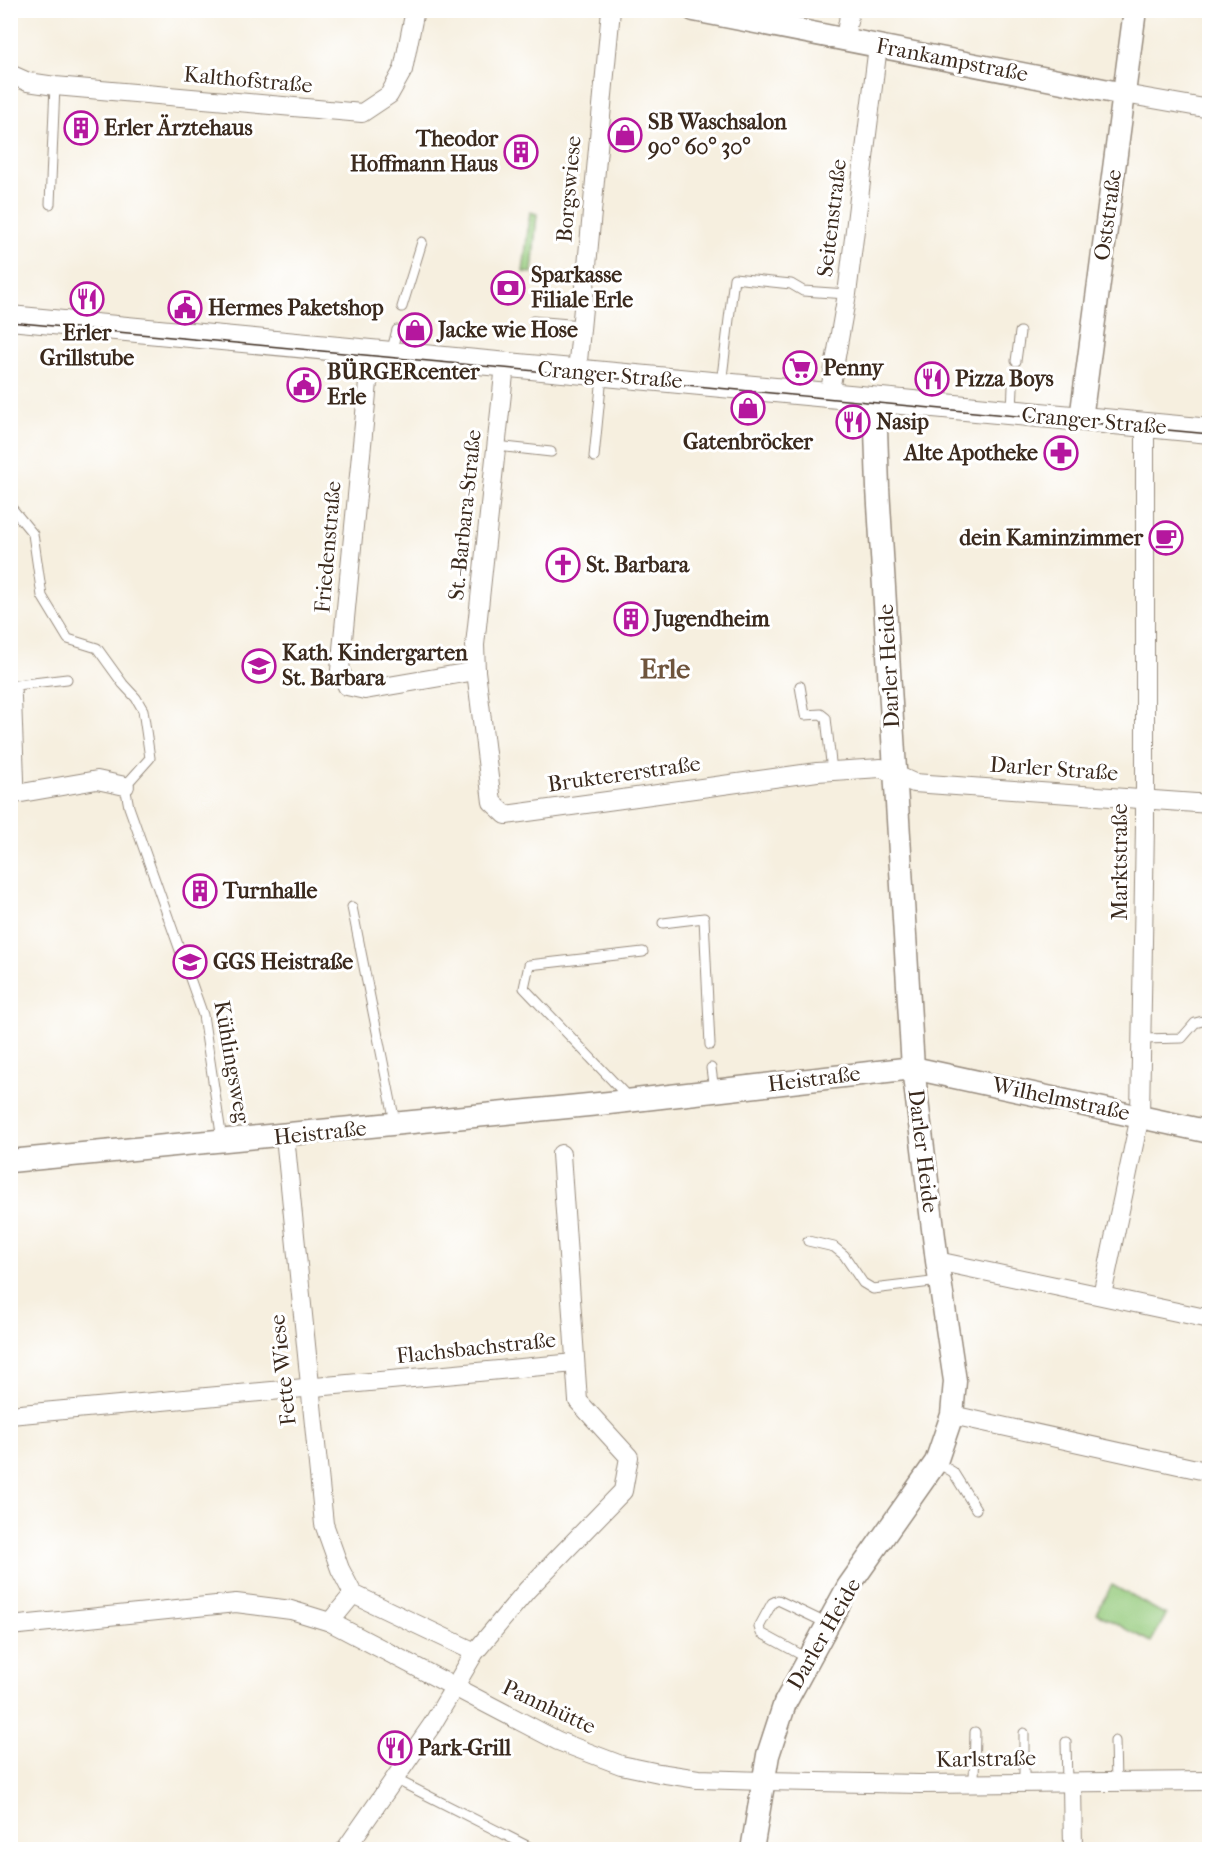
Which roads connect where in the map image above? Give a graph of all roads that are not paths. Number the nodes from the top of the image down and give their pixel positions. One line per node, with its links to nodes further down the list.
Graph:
1 (416, 10): 9 (street, Kalthofstraße)
2 (610, 10): 18 (street, Borgswiese)
3 (694, 10): 6 (street, Frankampstraße)
4 (850, 10): 6 (street)
5 (1135, 10): 10 (street, Oststraße)
6 (845, 38): 7 (street, Frankampstraße)
7 (878, 46): 10 (street, Frankampstraße); 14 (street, Seitenstraße)
8 (10, 74): 9 (street, Kalthofstraße)
9 (55, 86): 12 (lane)
10 (1124, 94): 11 (street, Frankampstraße); 31 (street, Oststraße)
11 (1209, 109)
12 (50, 204)
13 (422, 242): 15 (lane)
14 (847, 294): 26 (lane); 28 (street, Seitenstraße)
15 (402, 308)
16 (10, 318): 21 (main road, Cranger Straße)
17 (533, 321): 18 (lane)
18 (581, 325): 24 (street, Borgswiese)
19 (397, 330): 21 (lane)
20 (1020, 332): 22 (lane)
21 (381, 352): 23 (main road, Cranger Straße); 38 (street, Friedenstraße)
22 (1016, 361)
23 (505, 364): 24 (main road, Cranger Straße); 34 (street, St.-Barbara-Straße)
24 (577, 372): 25 (main road, Cranger Straße)
25 (602, 374): 26 (main road, Cranger Straße); 36 (lane)
26 (721, 385): 28 (main road, Cranger Straße)
27 (1013, 387): 30 (lane)
28 (829, 396): 29 (main road, Cranger Straße)
29 (875, 400): 30 (main road, Cranger Straße); 42 (street, Darler Heide)
30 (1011, 414): 31 (main road, Cranger Straße)
31 (1081, 419): 32 (main road, Cranger Straße)
32 (1145, 425): 33 (main road, Cranger Straße); 45 (street, Marktstraße)
33 (1209, 431)
34 (496, 446): 35 (lane); 38 (street, St.-Barbara-Straße)
35 (551, 452)
36 (594, 457)
37 (10, 506): 43 (lane)
38 (476, 671): 41 (street, Bruktererstraße)
39 (67, 679): 44 (lane)
40 (801, 686): 41 (lane)
41 (832, 771): 42 (street, Bruktererstraße)
42 (896, 777): 45 (street, Darler Straße); 54 (street, Darler Heide)
43 (125, 786): 44 (street); 61 (lane, Kühlingsweg)
44 (15, 794)
45 (1145, 800): 46 (street, Darler Straße); 51 (street, Marktstraße)
46 (1209, 804)
47 (352, 907): 58 (lane)
48 (663, 923): 52 (lane)
49 (643, 952): 56 (lane)
50 (1209, 1019): 51 (lane)
51 (1143, 1039): 57 (street, Marktstraße)
52 (710, 1045)
53 (711, 1068): 55 (lane)
54 (913, 1068): 55 (street, Heistraße); 57 (street, Wilhelmstraße); 65 (street, Darler Heide)
55 (714, 1091): 56 (street, Heistraße)
56 (629, 1099): 58 (street, Heistraße)
57 (1140, 1116): 59 (street, Wilhelmstraße); 66 (street, Marktstraße)
58 (396, 1125): 60 (street, Heistraße)
59 (1209, 1131)
60 (285, 1136): 61 (street, Heistraße); 69 (street, Fette Wiese)
61 (222, 1142): 63 (street, Heistraße)
62 (561, 1154): 68 (street)
63 (10, 1161)
64 (808, 1241): 65 (lane)
65 (938, 1271): 66 (street); 71 (street, Darler Heide)
66 (1102, 1295): 67 (street)
67 (1209, 1319)
68 (575, 1363): 69 (street, Flachsbachstraße); 79 (street, Flachsbachstraße)
69 (309, 1388): 70 (street, Flachsbachstraße); 75 (street, Fette Wiese)
70 (10, 1415)
71 (952, 1415): 72 (street, Darler Heide); 73 (street)
72 (936, 1462): 74 (lane); 77 (street, Darler Heide)
73 (1209, 1472)
74 (976, 1509)
75 (353, 1594): 76 (street); 79 (street)
76 (330, 1622): 78 (street, Pannhütte); 81 (street, Pannhütte)
77 (826, 1623): 80 (street, Darler Heide); 80 (lane)
78 (10, 1626)
79 (475, 1652): 81 (street, Flachsbachstraße)
80 (807, 1658): 87 (street, Darler Heide)
81 (455, 1688): 86 (street, Flachsbachstraße); 87 (street, Pannhütte)
82 (975, 1732): 89 (lane)
83 (1024, 1733): 90 (lane)
84 (1065, 1742): 92 (lane)
85 (1115, 1742): 91 (lane)
86 (395, 1779): 93 (street, Flachsbachstraße); 94 (lane)
87 (764, 1781): 89 (street, Karlstraße); 95 (street, Darler Heide)
88 (1209, 1781): 91 (street, Karlstraße)
89 (974, 1782): 90 (street, Karlstraße)
90 (1024, 1782): 92 (street, Karlstraße)
91 (1116, 1782): 92 (street, Karlstraße)
92 (1070, 1783): 96 (street)
93 (345, 1850)
94 (535, 1850)
95 (752, 1850)
96 (1073, 1850)

